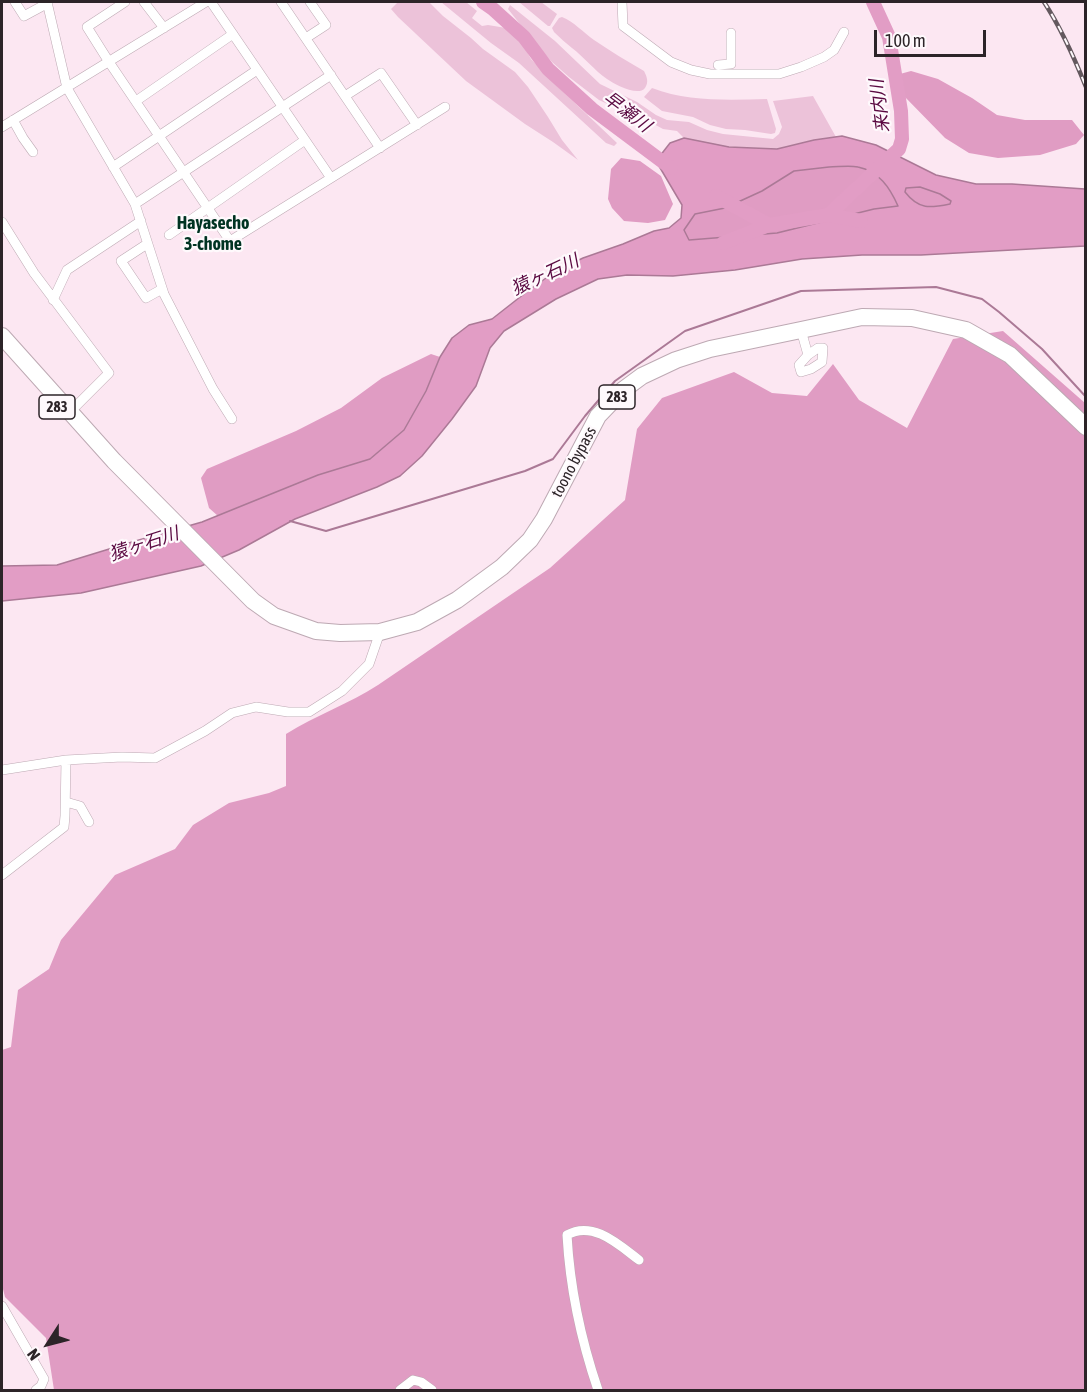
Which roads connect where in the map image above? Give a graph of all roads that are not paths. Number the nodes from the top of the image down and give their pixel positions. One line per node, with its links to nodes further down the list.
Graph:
1 (15, 2): 2 (street)
2 (47, 2): 18 (street)
3 (125, 2): 14 (street)
4 (144, 2): 9 (street)
5 (208, 2): 9 (street); 12 (street)
6 (281, 2): 13 (street)
7 (310, 2): 13 (street)
8 (622, 2): 10 (street)
9 (164, 28): 14 (street)
10 (844, 32)
11 (731, 33): 15 (street)
12 (233, 34): 16 (street); 20 (street)
13 (306, 38): 17 (street)
14 (109, 62): 18 (street); 20 (street)
15 (718, 64)
16 (257, 70): 21 (street); 26 (street)
17 (331, 75): 19 (street); 21 (street)
18 (68, 88): 23 (street); 30 (street)
19 (345, 96): 24 (street); 28 (street)
20 (136, 101): 26 (street)
21 (282, 106): 27 (street); 31 (street)
22 (446, 107): 24 (street)
23 (13, 120): 25 (street); 29 (street)
24 (417, 125): 28 (street)
25 (2, 127)
26 (159, 136): 30 (street); 31 (street)
27 (305, 140): 32 (street); 34 (street)
28 (380, 148): 32 (street)
29 (33, 152)
30 (113, 167): 33 (street)
31 (184, 172): 33 (street); 34 (street)
32 (332, 178): 34 (street)
33 (135, 204): 35 (street)
34 (208, 208): 37 (street)
35 (141, 221): 38 (street); 40 (street)
36 (2, 222): 40 (street)
37 (169, 235)
38 (147, 244): 39 (street); 39 (street)
39 (162, 290): 46 (street)
40 (53, 300): 45 (street)
41 (801, 330): 44 (street); 47 (highway, toono bypass / 283); 49 (highway, toono bypass / 283)
42 (2, 336): 45 (highway, toono bypass / 283)
43 (2, 351): 48 (highway, toono bypass / 283)
44 (808, 355)
45 (70, 412): 48 (highway, toono bypass / 283)
46 (232, 419)
47 (1086, 427)
48 (114, 461): 49 (highway, toono bypass / 283)
49 (380, 632): 50 (street)
50 (66, 760): 51 (street); 52 (street)
51 (2, 770)
52 (66, 802): 53 (street); 54 (street)
53 (88, 822)
54 (2, 875)
55 (639, 1260): 60 (street)
56 (2, 1306): 57 (street)
57 (36, 1390)
58 (400, 1390): 59 (street)
59 (432, 1390)
60 (598, 1390)

